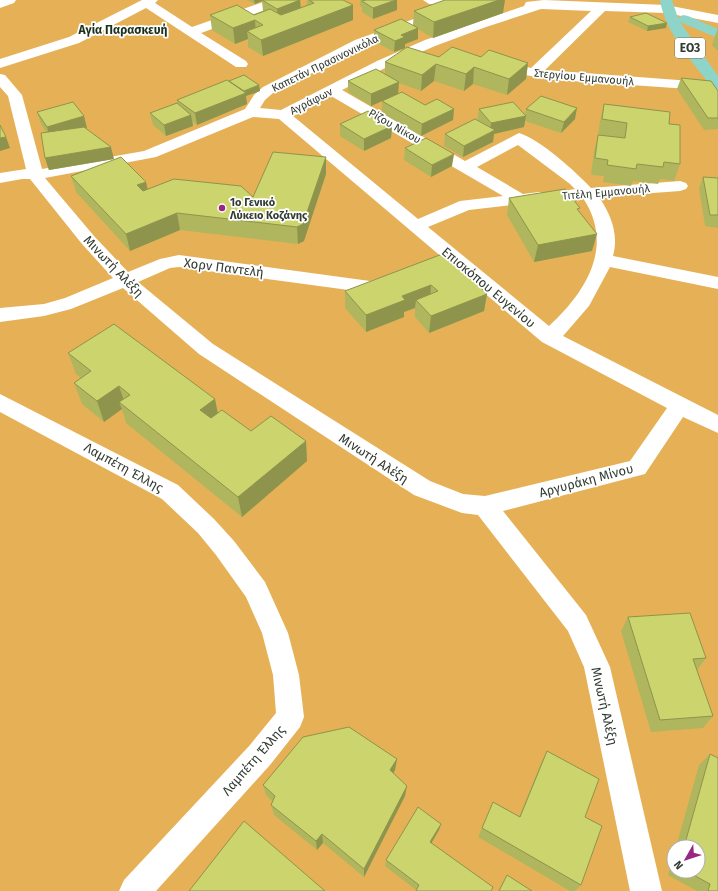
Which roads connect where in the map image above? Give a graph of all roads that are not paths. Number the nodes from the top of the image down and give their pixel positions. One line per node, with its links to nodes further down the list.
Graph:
1 (10, 0): 8 (street)
2 (281, 0): 13 (street)
3 (429, 0): 5 (street, Καπετάν Πρασινονικόλα)
4 (149, 2): 13 (street); 19 (street)
5 (476, 2): 7 (street, Καπετάν Πρασινονικόλα); 26 (street, Καπετάν Πρασινονικόλα)
6 (543, 2): 9 (street); 10 (street); 15 (street, Αγράφων)
7 (490, 3)
8 (0, 4)
9 (504, 4)
10 (603, 6): 11 (street); 22 (street)
11 (674, 8): 12 (street); 14 (main road); 16 (main road, ΕΟ3); 16 (main road, ΕΟ3)
12 (718, 19)
13 (190, 32): 20 (street)
14 (718, 36): 16 (main road)
15 (430, 42): 17 (street); 25 (street, Αγράφων)
16 (694, 45): 21 (main road, ΕΟ3); 24 (main road, ΕΟ3)
17 (452, 49)
18 (488, 61): 22 (street, Στεργίου Εμμανουήλ)
19 (0, 64)
20 (241, 64)
21 (718, 69)
22 (534, 73): 24 (street, Στεργίου Εμμανουήλ)
23 (0, 78): 29 (street, Μινωτή Αλέξη)
24 (718, 87)
25 (331, 90): 27 (street, Αγράφων); 28 (street, Ρίζου Νίκου)
26 (251, 112): 27 (street, Αγράφων); 29 (street, Αγράφων)
27 (283, 115): 34 (street, Επισκόπου Ευγενίου)
28 (466, 167): 32 (street); 33 (street, Ρίζου Νίκου)
29 (35, 175): 30 (street, Αγράφων); 39 (street, Μινωτή Αλέξη)
30 (0, 178)
31 (680, 186): 32 (street, Τιτέλη Εμμανουήλ)
32 (587, 193): 33 (street, Τιτέλη Εμμανουήλ); 36 (street)
33 (520, 199): 34 (street, Τιτέλη Εμμανουήλ)
34 (417, 226): 35 (street, Επισκόπου Ευγενίου)
35 (448, 252): 37 (street); 42 (street, Επισκόπου Ευγενίου)
36 (604, 260): 40 (street); 42 (street)
37 (431, 261)
38 (405, 273): 39 (street, Χορν Παντελή)
39 (125, 280): 41 (street, Χορν Παντελή); 46 (street, Μινωτή Αλέξη)
40 (718, 283)
41 (0, 315)
42 (549, 337): 44 (street, Επισκόπου Ευγενίου)
43 (0, 402): 47 (street, Λαμπέτη Έλλης)
44 (680, 405): 45 (street, Επισκόπου Ευγενίου); 46 (street, Αργυράκη Μίνου)
45 (718, 426)
46 (485, 506): 48 (street, Μινωτή Αλέξη)
47 (135, 891)
48 (646, 891)

